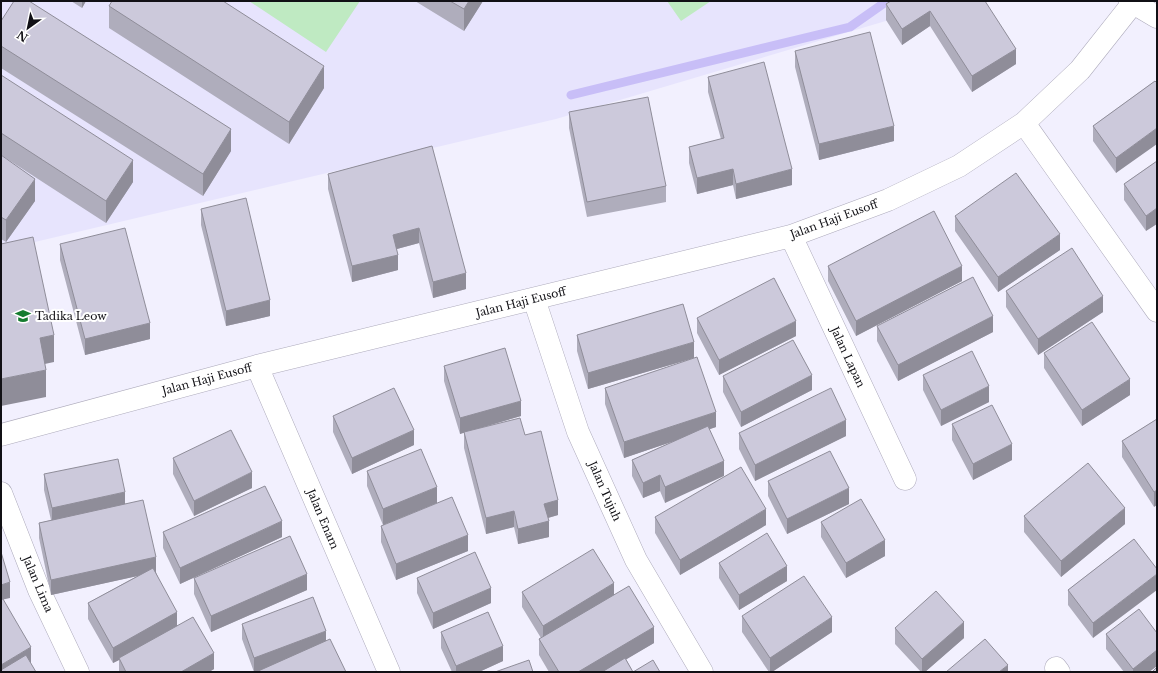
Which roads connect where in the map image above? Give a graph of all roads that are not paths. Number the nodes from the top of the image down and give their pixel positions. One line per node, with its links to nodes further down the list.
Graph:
1 (1134, 2): 2 (street); 3 (street, Jalan Haji Eusoff)
2 (1157, 17)
3 (1024, 123): 4 (street, Jalan Haji Eusoff); 6 (street)
4 (791, 236): 5 (street, Jalan Haji Eusoff); 9 (street, Jalan Lapan)
5 (534, 299): 7 (street, Jalan Haji Eusoff); 13 (street, Jalan Tujuh)
6 (1157, 312)
7 (256, 366): 8 (street, Jalan Haji Eusoff); 12 (street, Jalan Enam)
8 (1, 435)
9 (905, 479)
10 (1, 494): 11 (street, Jalan Lima)
11 (78, 672)
12 (388, 672)
13 (702, 672)

